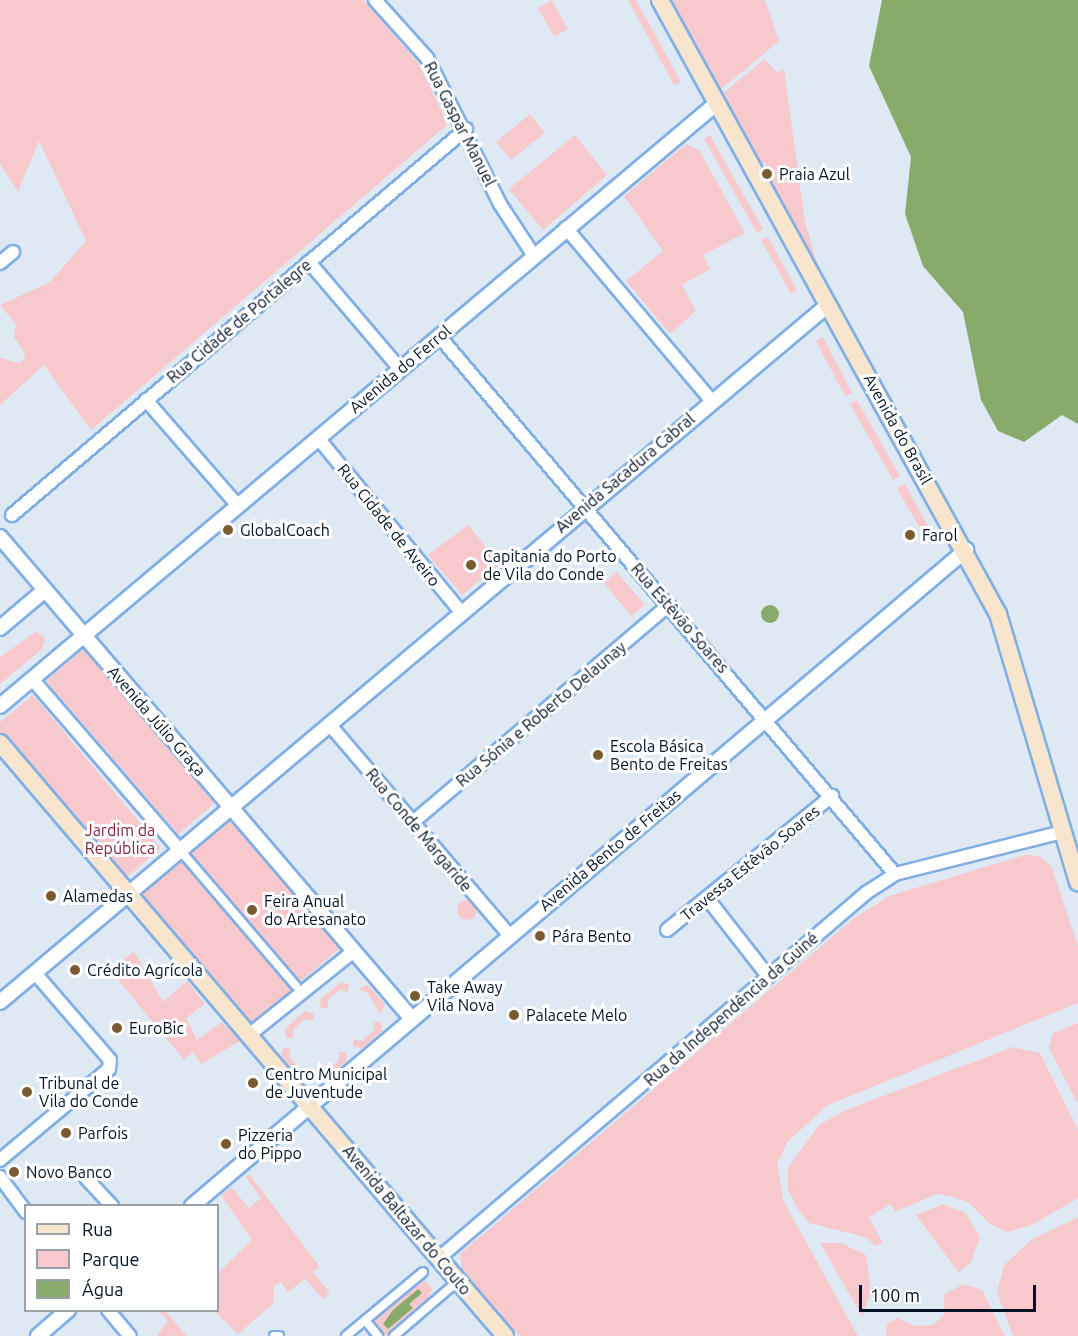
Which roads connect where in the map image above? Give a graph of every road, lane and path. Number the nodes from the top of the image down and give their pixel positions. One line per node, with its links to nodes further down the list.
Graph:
1 (375, 0): 4 (street, Rua Gaspar Manuel)
2 (660, 0): 3 (main road, Avenida do Brasil)
3 (717, 103): 5 (street, Avenida do Ferrol); 10 (main road, Avenida do Brasil)
4 (466, 129): 7 (street, Rua Gaspar Manuel); 8 (street, Rua Cidade de Portalegre)
5 (567, 228): 7 (street, Avenida do Ferrol); 14 (street)
6 (13, 252): 9 (street)
7 (534, 256): 11 (street, Avenida do Ferrol)
8 (309, 262): 12 (street); 13 (street, Rua Cidade de Portalegre)
9 (0, 263)
10 (828, 305): 14 (street, Avenida Sacadura Cabral); 20 (main road, Avenida do Brasil)
11 (439, 336): 12 (street, Avenida do Ferrol); 17 (street, Rua Estêvão Soares)
12 (400, 369): 15 (street, Avenida do Ferrol)
13 (146, 400): 16 (street); 18 (street, Rua Cidade de Portalegre)
14 (711, 400): 17 (street, Avenida Sacadura Cabral)
15 (318, 438): 16 (street, Avenida do Ferrol); 23 (street, Rua Cidade de Aveiro)
16 (238, 506): 25 (street, Avenida do Ferrol)
17 (585, 507): 22 (street, Rua Estêvão Soares); 23 (street, Avenida Sacadura Cabral)
18 (12, 515)
19 (0, 537): 21 (street, Avenida Júlio Graça)
20 (966, 550): 28 (street, Avenida Bento de Freitas); 34 (main road, Avenida do Brasil)
21 (45, 591): 24 (street); 25 (street, Avenida Júlio Graça)
22 (669, 605): 28 (street, Rua Estêvão Soares); 33 (street, Rua Sónia e Roberto Delaunay)
23 (460, 611): 29 (street, Avenida Sacadura Cabral)
24 (0, 628)
25 (84, 636): 26 (street); 32 (street, Avenida Júlio Graça)
26 (33, 680): 27 (street); 35 (street)
27 (0, 706)
28 (766, 718): 31 (street, Rua Estêvão Soares); 41 (street, Avenida Bento de Freitas)
29 (329, 724): 32 (street, Avenida Sacadura Cabral); 33 (street, Rua Conde Margaride)
30 (0, 743): 38 (main road)
31 (832, 796): 36 (street, Rua Estêvão Soares); 39 (street, Travessa Estêvão Soares)
32 (230, 806): 35 (street); 42 (street, Avenida Júlio Graça)
33 (413, 822): 41 (street, Rua Conde Margaride)
34 (1062, 832): 36 (street, Rua da Independência da Guiné); 37 (main road, Avenida do Brasil)
35 (179, 849): 38 (street); 45 (street)
36 (895, 874): 44 (street, Rua da Independência da Guiné)
37 (1078, 882)
38 (128, 892): 43 (street); 48 (main road)
39 (707, 898): 40 (street, Travessa Estêvão Soares); 44 (street)
40 (667, 930)
41 (510, 936): 47 (street, Avenida Bento de Freitas)
42 (354, 951): 47 (street, Avenida Júlio Graça); 48 (street)
43 (35, 973): 46 (street); 50 (street)
44 (768, 976): 56 (street, Rua da Independência da Guiné)
45 (296, 986)
46 (0, 1002)
47 (412, 1019): 49 (street, Avenida Bento de Freitas)
48 (249, 1035): 49 (main road)
49 (310, 1104): 54 (street, Avenida Bento de Freitas); 56 (main road, Avenida Baltazar do Couto)
50 (0, 1161)
51 (0, 1177): 55 (street)
52 (86, 1178): 53 (street)
53 (109, 1204)
54 (194, 1204)
55 (24, 1209)
56 (438, 1258): 58 (main road, Avenida Baltazar do Couto)
57 (423, 1272): 61 (street, Avenida Baltazar do Couto)
58 (458, 1281): 66 (street); 67 (main road, Avenida Baltazar do Couto)
59 (67, 1312): 62 (street)
60 (109, 1312): 63 (street)
61 (365, 1320): 64 (street, Avenida Baltazar do Couto); 65 (street)
62 (38, 1336)
63 (130, 1336)
64 (346, 1336)
65 (378, 1336)
66 (394, 1336)
67 (505, 1336)

